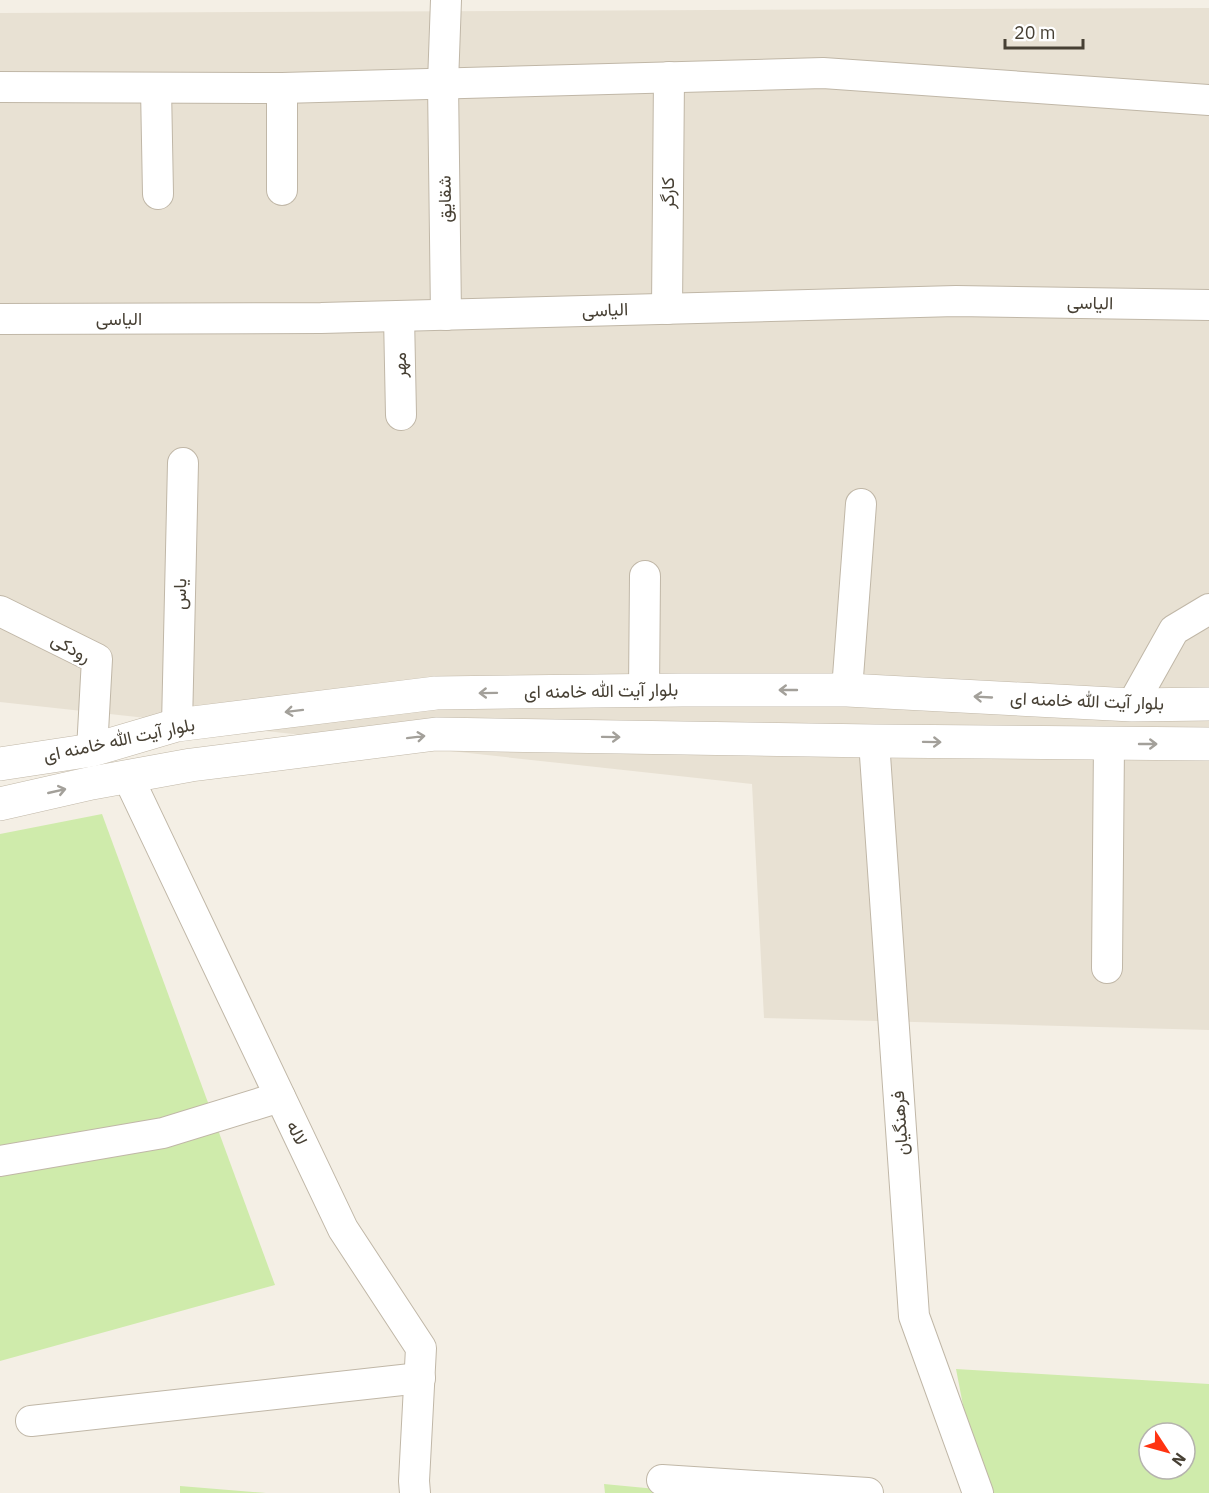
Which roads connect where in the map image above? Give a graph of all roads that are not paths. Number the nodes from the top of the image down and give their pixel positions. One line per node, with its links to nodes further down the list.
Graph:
1 (446, 0): 3 (street, شقایق)
2 (669, 77): 3 (street); 7 (street); 11 (street, کارگر)
3 (443, 83): 6 (street); 12 (street, شقایق)
4 (0, 87): 5 (street)
5 (156, 87): 6 (street); 9 (street)
6 (282, 88): 8 (street)
7 (1209, 100)
8 (282, 190)
9 (158, 194)
10 (1209, 304): 11 (street, الیاسی)
11 (667, 309): 12 (street, الیاسی)
12 (446, 315): 13 (street, الیاسی)
13 (399, 316): 14 (street, الیاسی); 15 (street, مهر)
14 (0, 320)
15 (400, 415)
16 (183, 463): 26 (street, یاس)
17 (861, 504): 21 (street)
18 (645, 576): 22 (street)
19 (1209, 609): 25 (street)
20 (0, 611): 31 (street, رودکی)
21 (847, 690): 22 (street, بلوار آیت الله خامنه ای, one-way to 22); 25 (street, بلوار آیت الله خامنه ای, one-way to 21)
22 (644, 691): 23 (street, بلوار آیت الله خامنه ای, one-way to 23)
23 (369, 702): 26 (street, بلوار آیت الله خامنه ای, one-way to 26); 28 (street)
24 (1209, 704): 25 (street, بلوار آیت الله خامنه ای)
25 (1132, 705)
26 (177, 725): 31 (street, بلوار آیت الله خامنه ای)
27 (874, 741): 28 (street, بلوار آیت الله خامنه ای, one-way to 27); 29 (street, بلوار آیت الله خامنه ای, one-way to 29); 43 (street, فرهنگیان)
28 (378, 742): 33 (street, بلوار آیت الله خامنه ای)
29 (1109, 743): 30 (street, بلوار آیت الله خامنه ای, one-way to 30); 35 (street)
30 (1209, 744)
31 (92, 750): 32 (street, بلوار آیت الله خامنه ای)
32 (0, 764)
33 (128, 777): 34 (street, بلوار آیت الله خامنه ای, one-way to 33); 36 (street, لاله)
34 (0, 804)
35 (1107, 968)
36 (280, 1097): 37 (street); 38 (street, لاله)
37 (0, 1161)
38 (420, 1378): 39 (street); 41 (street, لاله)
39 (31, 1421)
40 (662, 1480): 42 (street)
41 (415, 1493)
42 (868, 1493)
43 (978, 1493)

